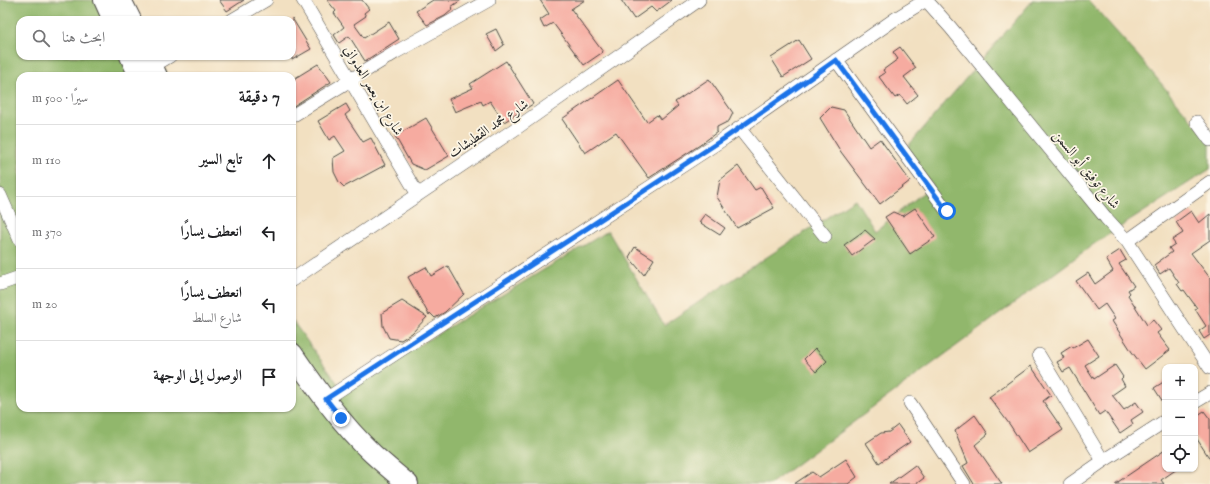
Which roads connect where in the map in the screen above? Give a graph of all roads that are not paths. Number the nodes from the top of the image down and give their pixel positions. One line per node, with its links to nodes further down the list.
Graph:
1 (104, 0): 8 (main road)
2 (121, 0): 9 (main road)
3 (266, 0): 10 (street)
4 (303, 0): 15 (street, شارع ابن يعمر العدواني)
5 (488, 0): 15 (street)
6 (699, 0): 22 (street, شارع محمد القطيشات)
7 (926, 0): 13 (street); 26 (street, شارع توفيق أبو السمن)
8 (111, 16)
9 (129, 16)
10 (239, 16)
11 (136, 60): 14 (main road)
12 (164, 60): 14 (street)
13 (836, 60): 18 (street); 23 (street)
14 (149, 69)
15 (349, 81): 16 (street); 22 (street, شارع ابن يعمر العدواني)
16 (296, 114)
17 (1197, 122): 19 (street)
18 (739, 128): 25 (street); 35 (street)
19 (1210, 140)
20 (1210, 182): 26 (street)
21 (0, 194): 24 (street)
22 (418, 195): 27 (street, شارع محمد القطيشات)
23 (947, 211)
24 (16, 231)
25 (825, 236)
26 (1127, 241): 32 (street, شارع توفيق أبو السمن)
27 (296, 277)
28 (16, 278): 29 (street)
29 (0, 284)
30 (1039, 355): 39 (street)
31 (296, 358): 35 (main road)
32 (1210, 368)
33 (296, 380): 40 (main road)
34 (1210, 393): 36 (street)
35 (326, 399): 41 (main road)
36 (1198, 400)
37 (910, 403): 42 (street)
38 (1162, 424): 39 (street)
39 (1103, 461): 43 (street)
40 (386, 484)
41 (408, 484)
42 (964, 484)
43 (1070, 484)

